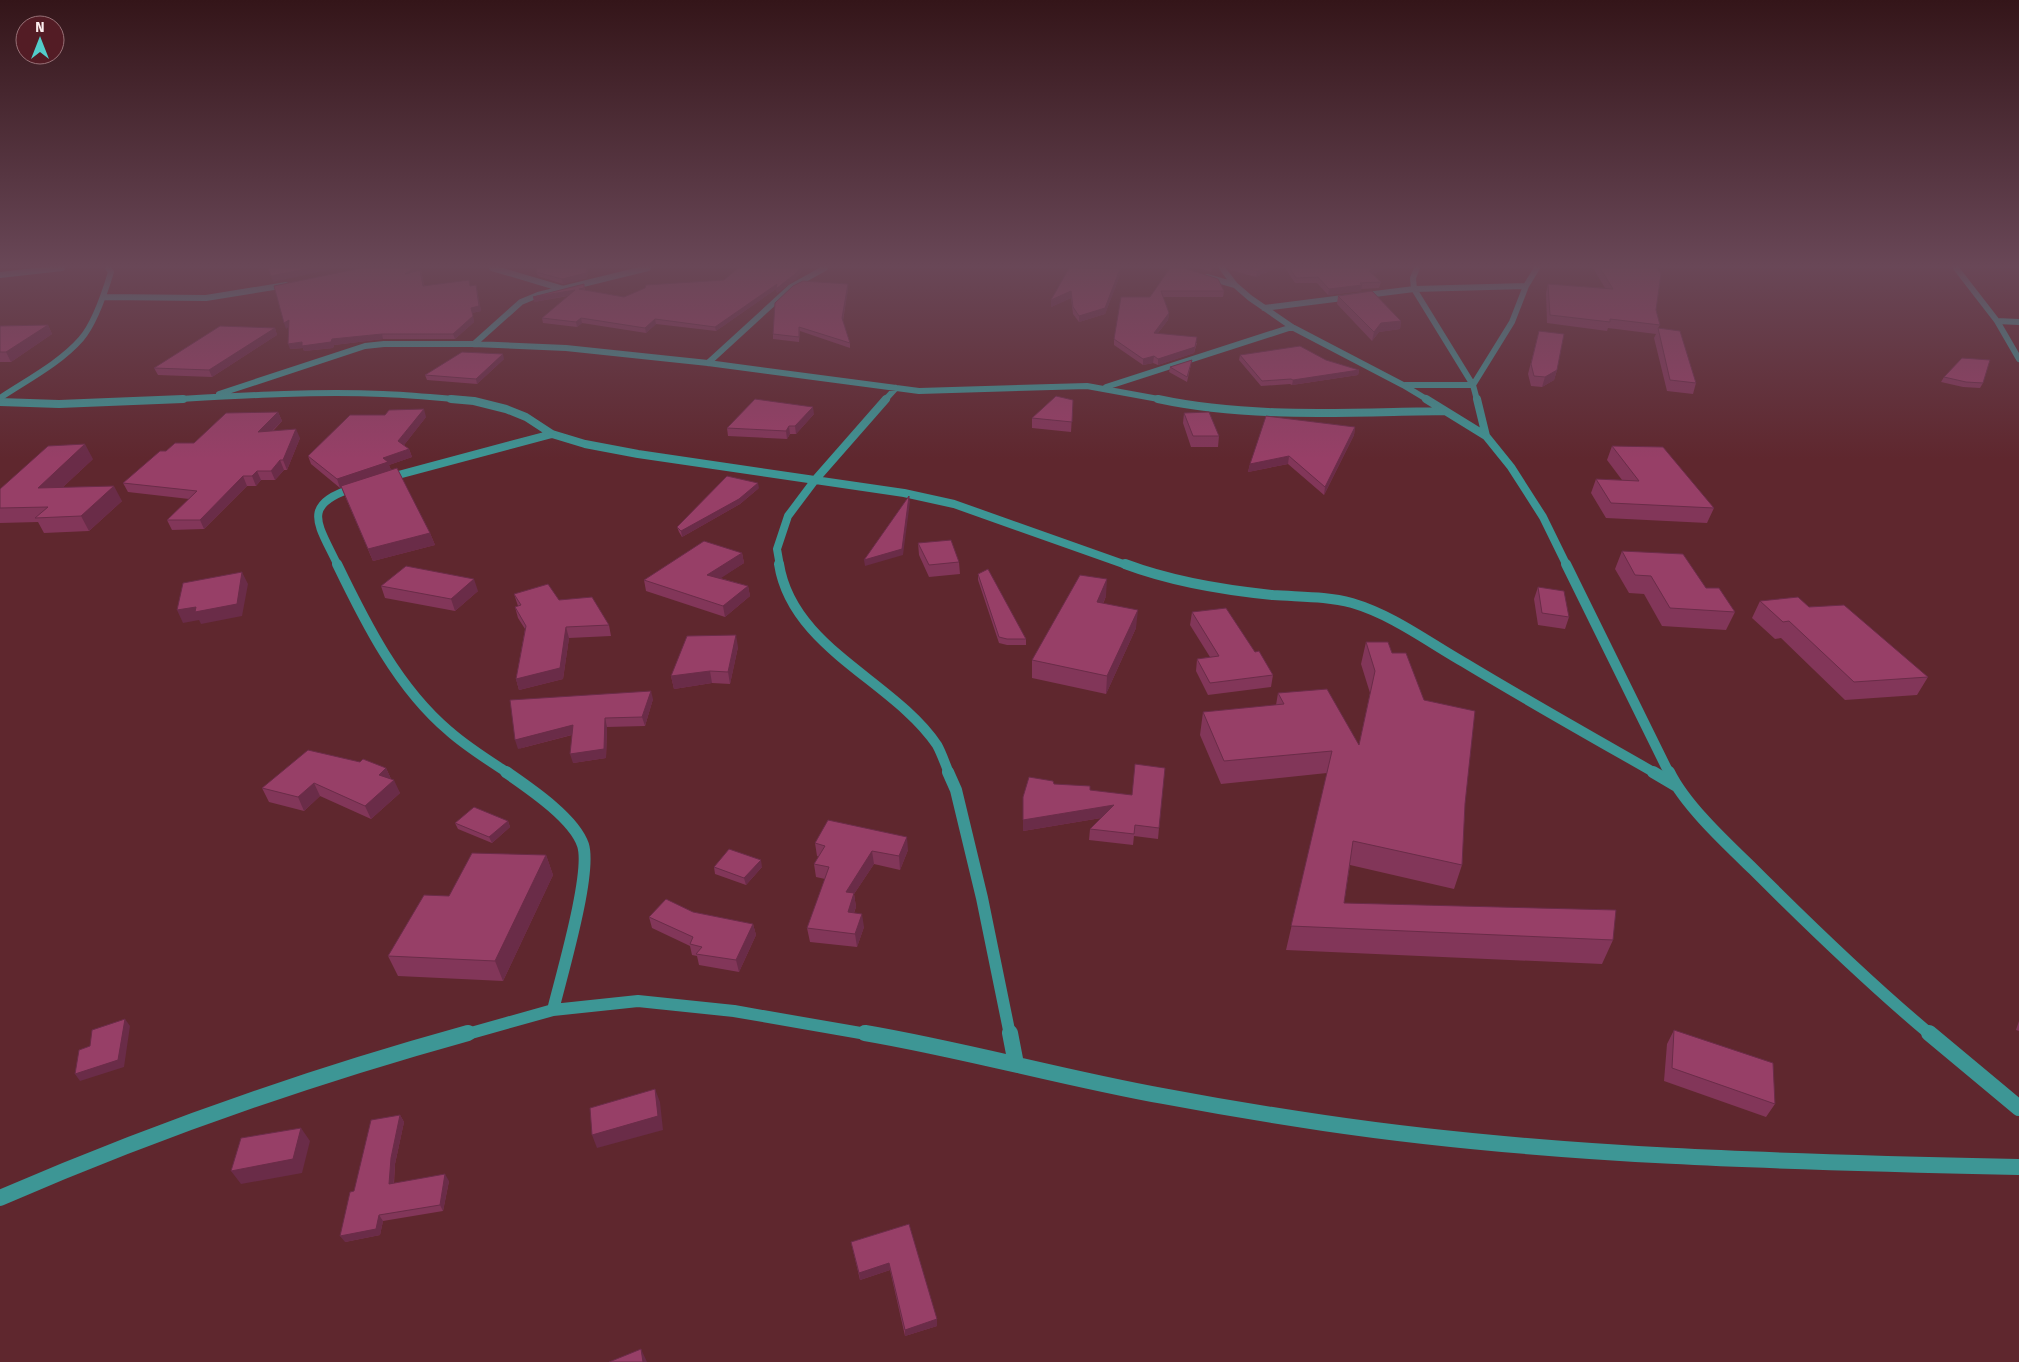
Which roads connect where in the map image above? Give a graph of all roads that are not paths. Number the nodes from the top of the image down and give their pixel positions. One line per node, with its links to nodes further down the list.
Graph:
1 (85, 332): 16 (street)
2 (488, 332): 9 (street)
3 (742, 332): 11 (street)
4 (1278, 332): 15 (street)
5 (1301, 332): 12 (street)
6 (1440, 332): 13 (street)
7 (1506, 332): 13 (street)
8 (2002, 332): 10 (street)
9 (474, 344): 11 (street); 17 (street)
10 (2019, 359)
11 (708, 363): 14 (street)
12 (1403, 385): 13 (street); 19 (street)
13 (1473, 385): 21 (street)
14 (896, 388): 15 (street); 22 (street)
15 (1105, 388): 19 (street)
16 (0, 398)
17 (205, 399): 18 (street); 20 (street)
18 (0, 402)
19 (1445, 410): 21 (street)
20 (552, 434): 22 (street); 24 (street)
21 (1486, 436): 23 (street)
22 (814, 480): 23 (street); 25 (street)
23 (1675, 785): 26 (street)
24 (553, 1010): 25 (street); 28 (street)
25 (1016, 1064): 27 (street)
26 (2019, 1108)
27 (2019, 1167)
28 (0, 1198)

